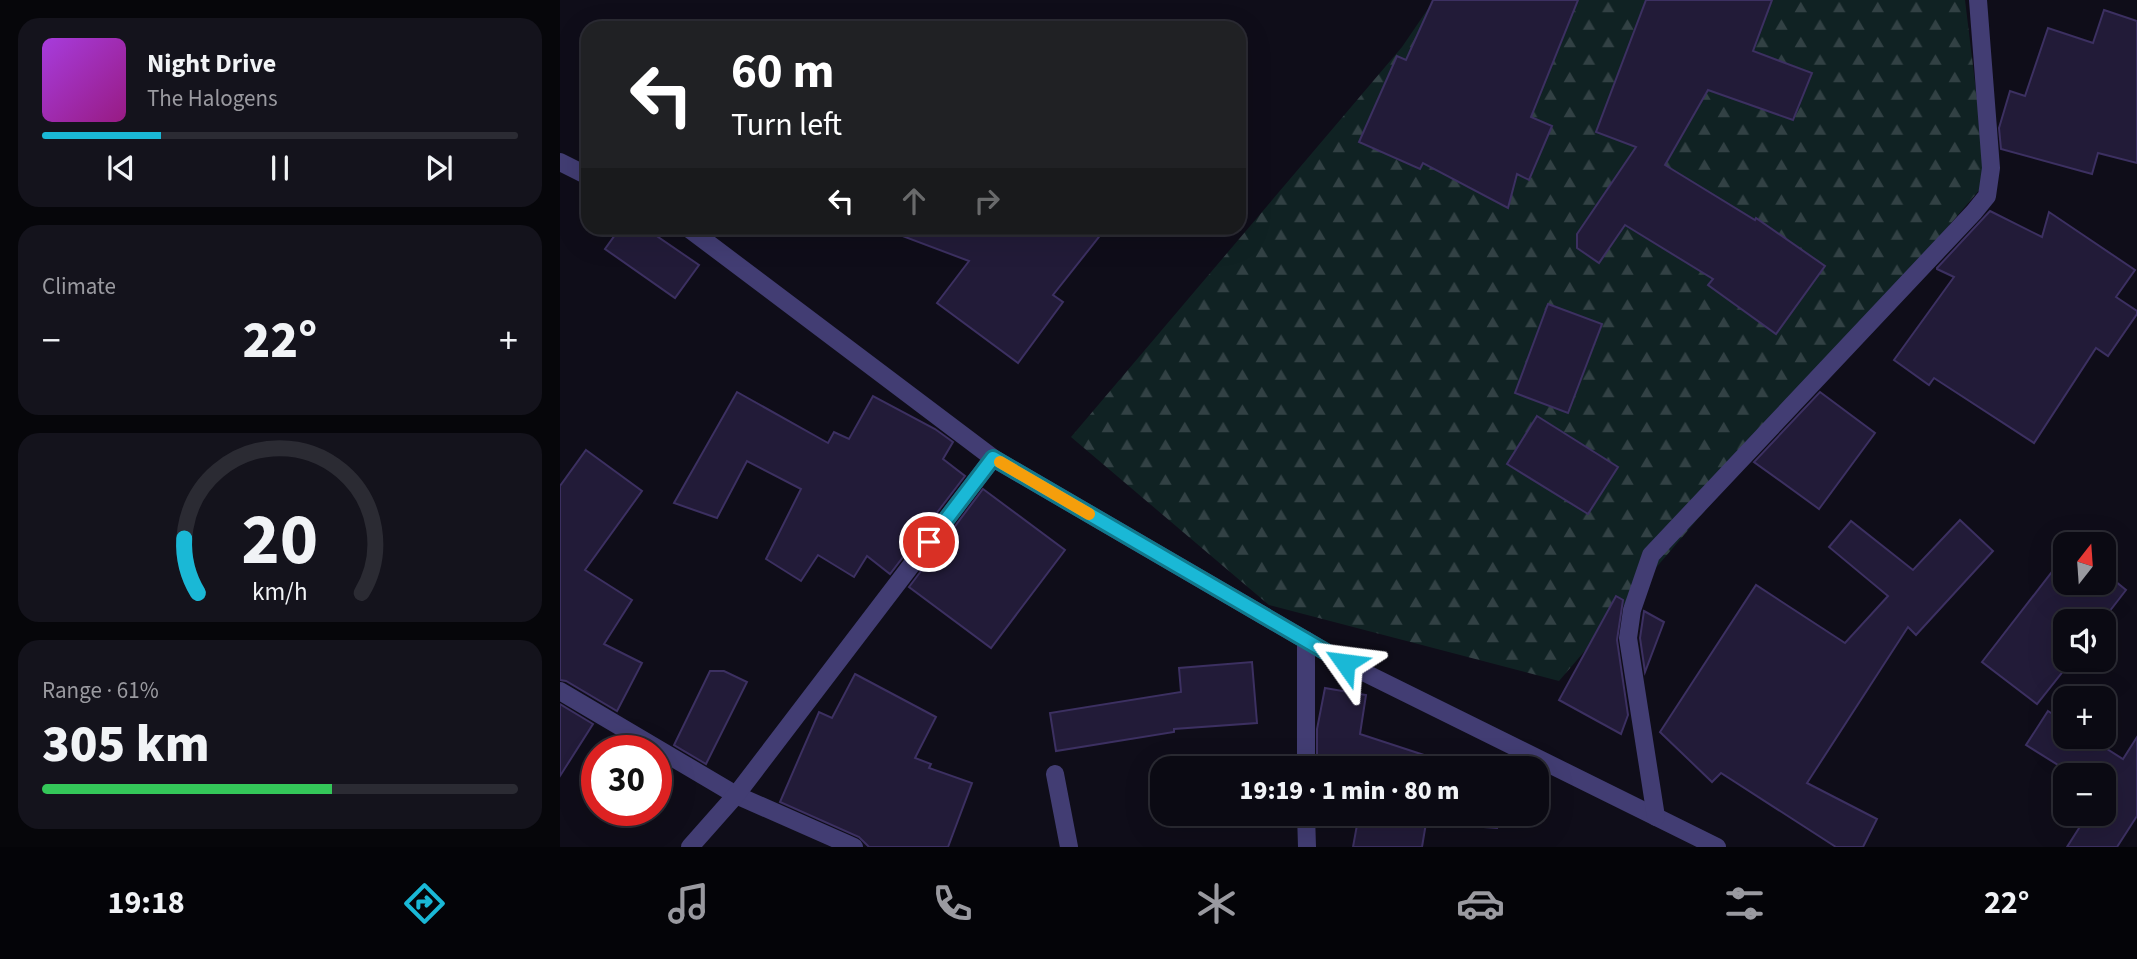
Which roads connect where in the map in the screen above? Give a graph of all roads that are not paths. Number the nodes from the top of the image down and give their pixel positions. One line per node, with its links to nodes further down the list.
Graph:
1 (1978, 0): 11 (street)
2 (560, 162): 3 (street)
3 (581, 172)
4 (697, 235): 5 (street)
5 (993, 458): 6 (street); 10 (street)
6 (1306, 640): 8 (street); 11 (street)
7 (560, 691): 10 (street)
8 (1306, 756)
9 (1055, 774): 15 (street)
10 (736, 795): 13 (street); 14 (street)
11 (1656, 817): 17 (street)
12 (1306, 826): 16 (street)
13 (690, 847)
14 (854, 847)
15 (1069, 847)
16 (1307, 847)
17 (1717, 847)

